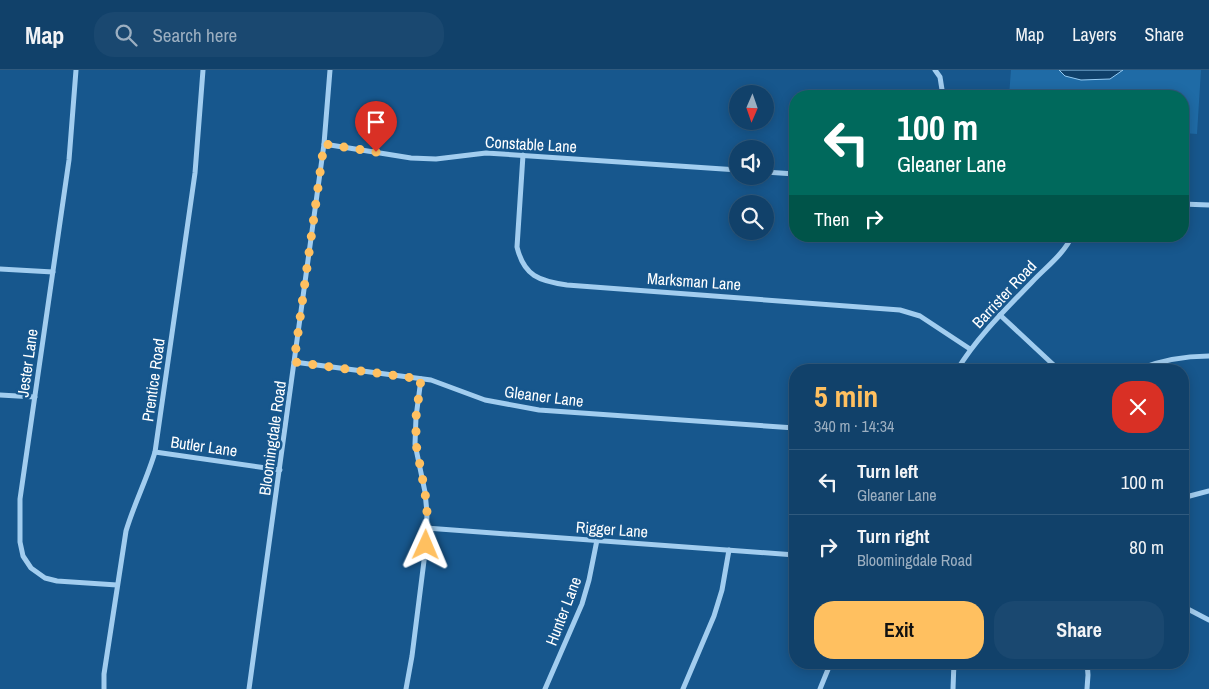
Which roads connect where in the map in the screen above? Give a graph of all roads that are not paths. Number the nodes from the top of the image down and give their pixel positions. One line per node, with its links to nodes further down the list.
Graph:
1 (76, 70): 15 (street, Jester Lane)
2 (203, 70): 27 (street, Prentice Road)
3 (330, 70): 6 (street, Bloomingdale Road)
4 (935, 70): 5 (street)
5 (942, 90)
6 (324, 144): 7 (street, Constable Lane); 19 (street, Bloomingdale Road)
7 (523, 155): 8 (street, Constable Lane); 17 (street, Marksman Lane)
8 (729, 169)
9 (774, 173): 10 (street)
10 (789, 174)
11 (1189, 204): 12 (street)
12 (1209, 205)
13 (1068, 242): 16 (street, Barrister Road)
14 (0, 269): 15 (street)
15 (53, 272): 25 (street, Jester Lane)
16 (1000, 315): 17 (street, Barrister Road); 21 (street)
17 (970, 349): 20 (street, Barrister Road)
18 (1209, 356): 22 (street)
19 (294, 362): 23 (street, Gleaner Lane); 28 (street, Bloomingdale Road)
20 (961, 364)
21 (1053, 364)
22 (1150, 364)
23 (421, 379): 26 (street, Gleaner Lane); 31 (street)
24 (0, 395): 25 (street)
25 (35, 397): 35 (street, Jester Lane)
26 (789, 428)
27 (155, 452): 28 (street, Butler Lane); 35 (street, Prentice Road)
28 (280, 470): 42 (street, Bloomingdale Road)
29 (1209, 491): 30 (street)
30 (1189, 496)
31 (426, 528): 32 (street, Rigger Lane); 43 (street)
32 (597, 540): 33 (street, Rigger Lane); 44 (street, Hunter Lane)
33 (728, 550): 34 (street, Rigger Lane); 45 (street)
34 (789, 555)
35 (117, 585): 41 (street, Prentice Road)
36 (1189, 610): 37 (street)
37 (1209, 620)
38 (828, 669): 46 (street)
39 (954, 669): 47 (street)
40 (1087, 669): 48 (street)
41 (104, 689)
42 (249, 689)
43 (406, 689)
44 (545, 689)
45 (683, 689)
46 (820, 689)
47 (953, 689)
48 (1087, 689)

